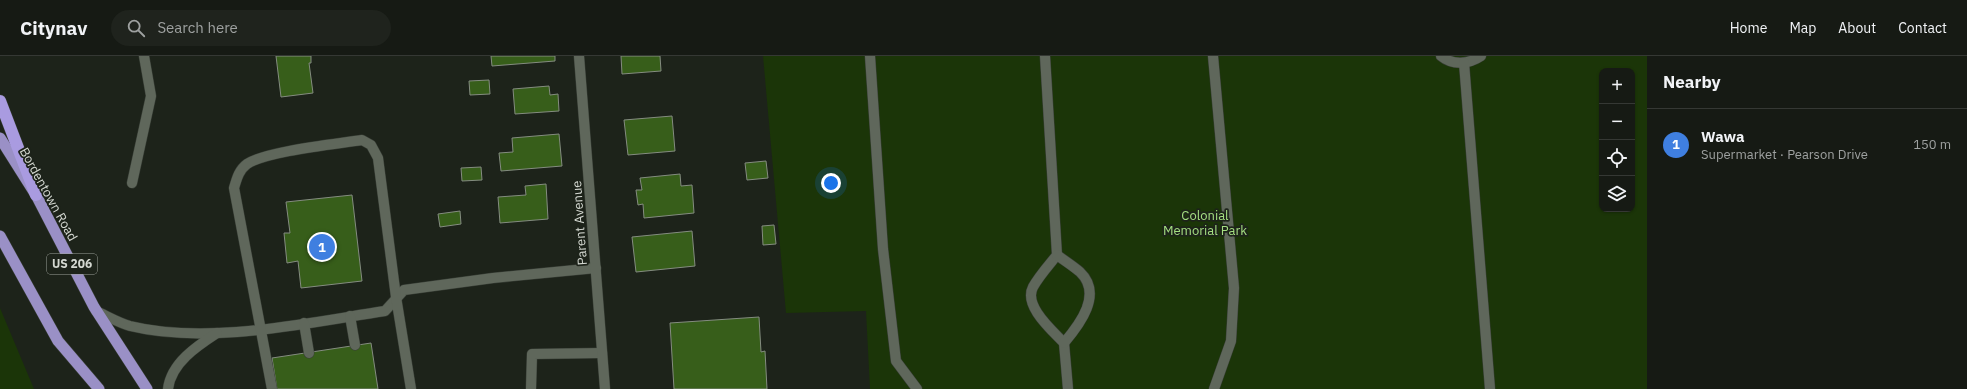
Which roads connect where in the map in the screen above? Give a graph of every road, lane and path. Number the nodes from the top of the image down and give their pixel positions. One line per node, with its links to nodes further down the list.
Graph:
1 (144, 56): 11 (street)
2 (579, 56): 15 (street, Parent Avenue)
3 (870, 56): 33 (street)
4 (1045, 56): 14 (street)
5 (1213, 56): 35 (street)
6 (1441, 56): 8 (street)
7 (1481, 56): 8 (street)
8 (1464, 63): 36 (street)
9 (0, 101): 12 (highway)
10 (0, 138): 12 (highway, Bordentown Road / US 206)
11 (132, 183)
12 (36, 195): 17 (highway, Bordentown Road / US 206)
13 (0, 236): 26 (highway)
14 (1057, 255): 22 (street); 22 (street)
15 (596, 268): 16 (street); 25 (street, Parent Avenue)
16 (396, 297): 18 (street); 20 (street); 30 (street)
17 (96, 312): 21 (street); 27 (highway, Bordentown Road / US 206)
18 (350, 316): 19 (street); 23 (street)
19 (304, 323): 20 (street); 24 (street)
20 (260, 329): 21 (street); 29 (street)
21 (217, 333): 28 (street)
22 (1064, 343): 34 (street)
23 (355, 346)
24 (309, 353)
25 (602, 353): 31 (street); 32 (street, Parent Avenue)
26 (99, 389)
27 (147, 389)
28 (168, 389)
29 (272, 389)
30 (411, 389)
31 (531, 389)
32 (605, 389)
33 (917, 389)
34 (1068, 389)
35 (1214, 389)
36 (1490, 389)

